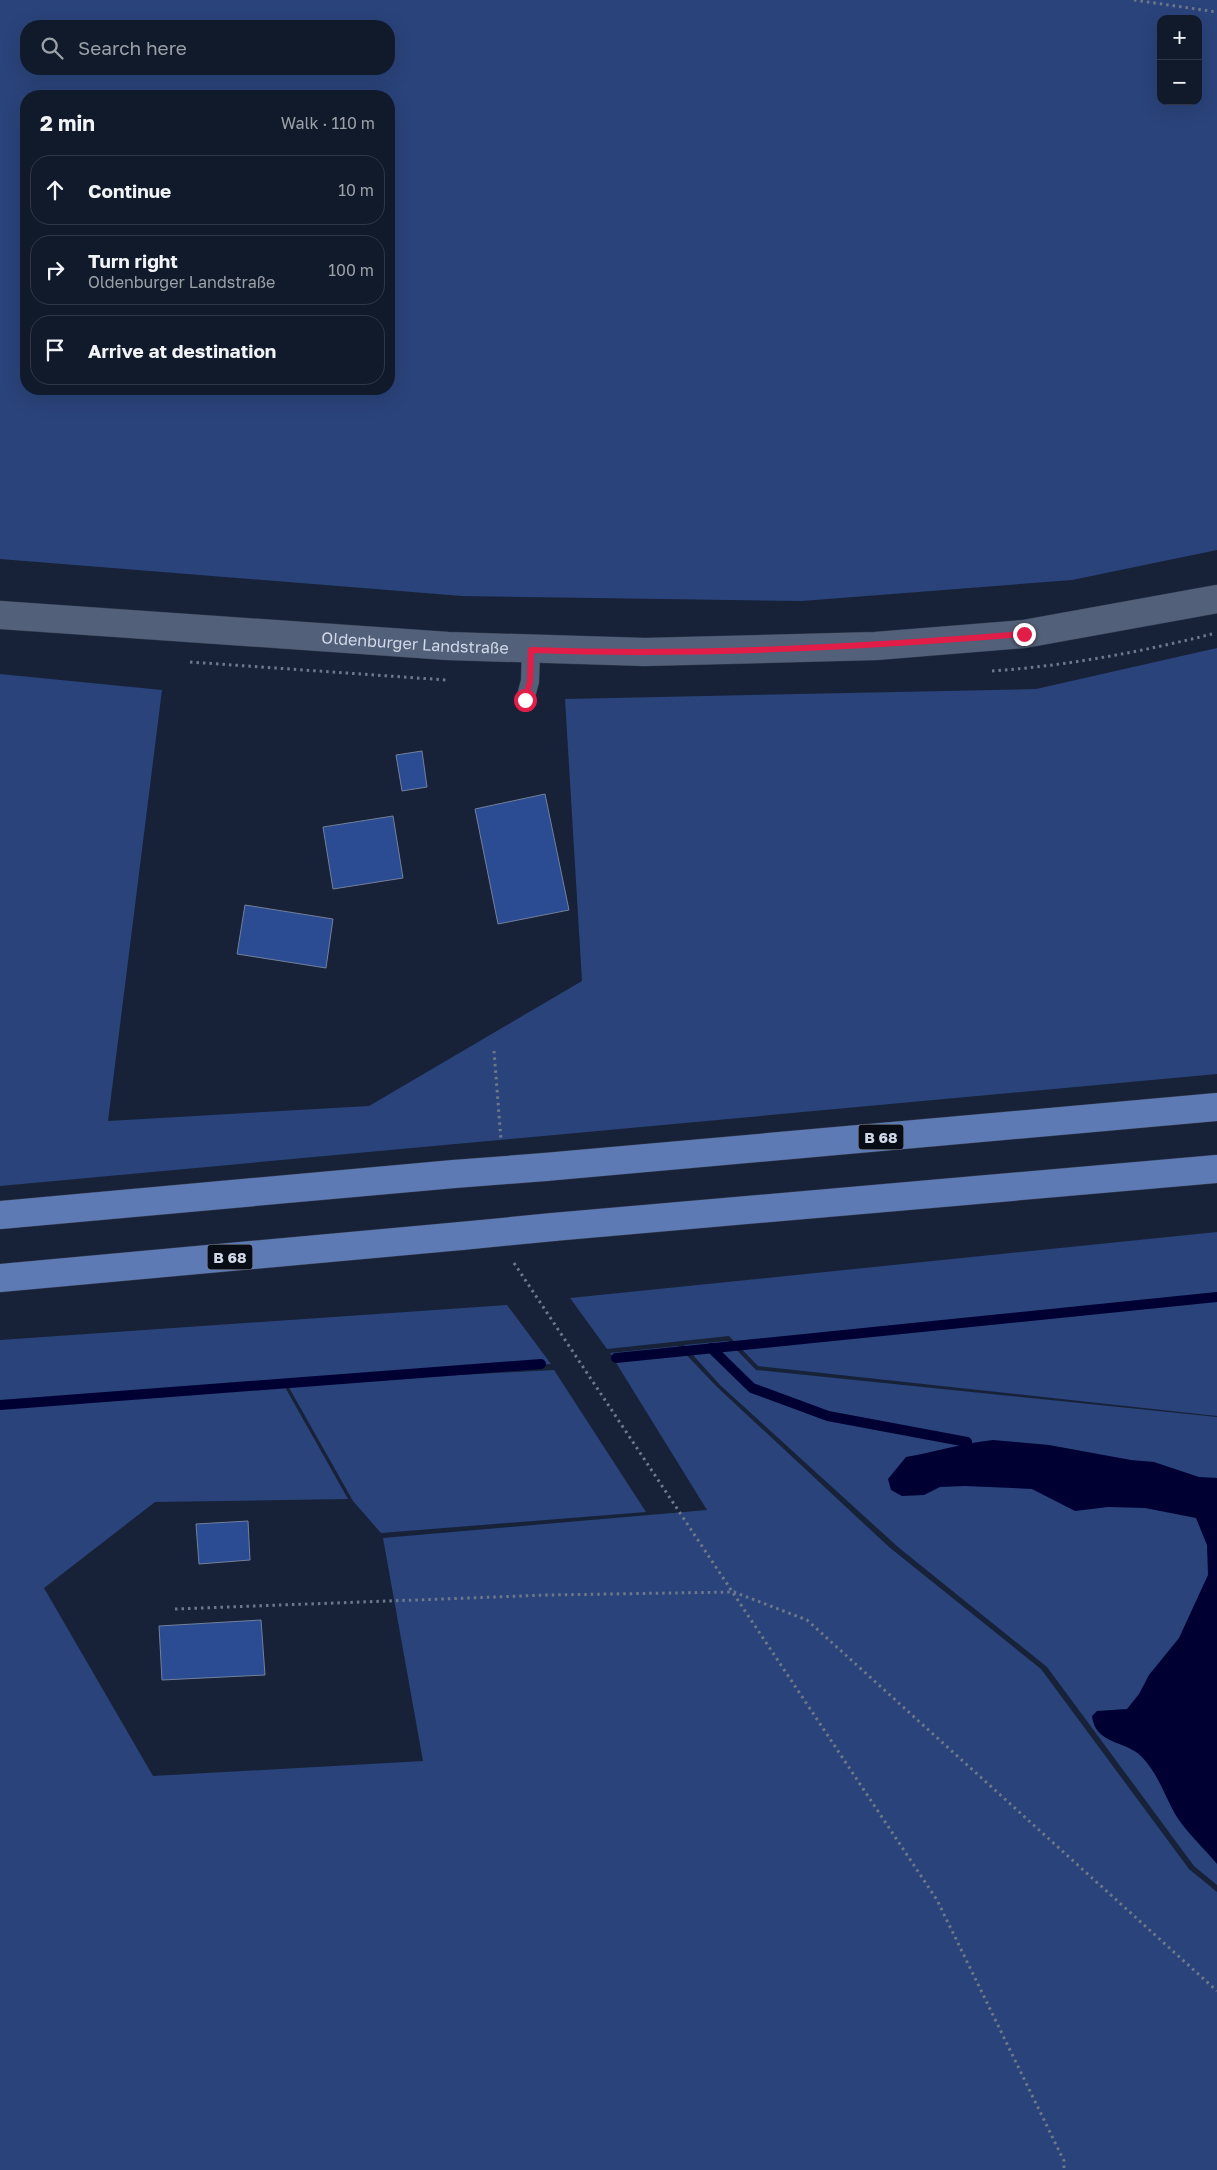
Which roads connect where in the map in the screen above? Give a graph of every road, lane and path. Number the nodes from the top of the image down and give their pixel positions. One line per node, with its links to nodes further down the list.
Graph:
1 (1134, 0): 2 (path)
2 (1217, 12)
3 (1217, 600): 5 (street, Oldenburger Landstraße)
4 (0, 615): 5 (street, Oldenburger Landstraße)
5 (531, 650): 6 (lane)
6 (525, 700)
7 (494, 1051): 9 (path)
8 (1217, 1107): 11 (highway, B 68, bridge)
9 (502, 1149)
10 (1217, 1169): 13 (highway, B 68, bridge)
11 (0, 1215)
12 (510, 1257): 14 (path)
13 (0, 1278)
14 (734, 1592): 15 (path); 16 (path); 17 (path)
15 (175, 1609)
16 (1217, 1991)
17 (1064, 2170)

